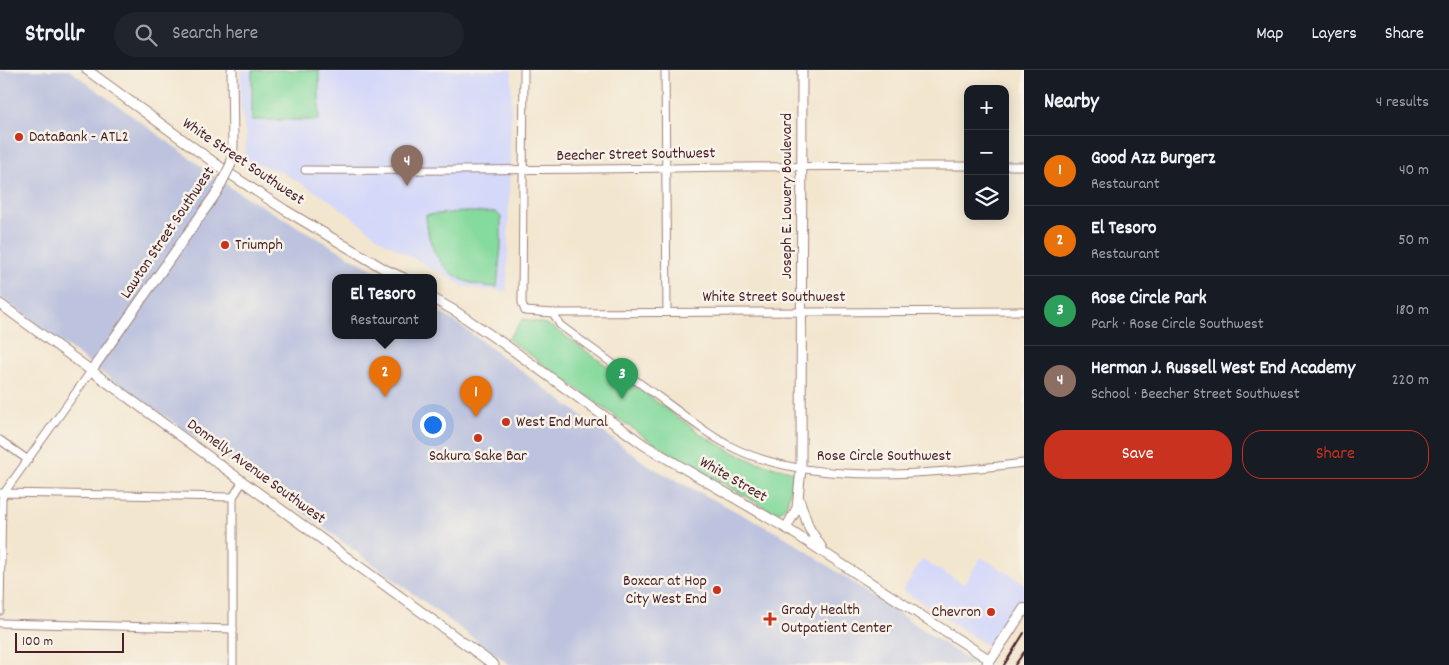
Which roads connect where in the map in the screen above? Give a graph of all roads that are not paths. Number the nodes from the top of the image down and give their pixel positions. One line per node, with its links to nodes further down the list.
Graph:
1 (87, 70): 13 (street, White Street Southwest)
2 (232, 70): 22 (street, Lawton Street Southwest, bridge)
3 (524, 70): 12 (street)
4 (665, 70): 10 (street)
5 (802, 70): 6 (street, Joseph E. Lowery Boulevard)
6 (802, 165): 7 (street, Beecher Street Southwest); 10 (street, Beecher Street Southwest); 20 (street, Joseph E. Lowery Boulevard)
7 (964, 166)
8 (1009, 166): 9 (street)
9 (1024, 166)
10 (666, 168): 12 (street, Beecher Street Southwest); 19 (street)
11 (304, 170): 12 (street, Beecher Street Southwest)
12 (523, 171): 21 (street, White Street Southwest)
13 (386, 270): 14 (street, White Street Southwest); 15 (street, White Street Southwest)
14 (389, 274)
15 (395, 274)
16 (437, 301): 31 (street, White Street)
17 (0, 304): 22 (street, Donnelly Avenue Southwest)
18 (1024, 311): 20 (street, White Street Southwest)
19 (668, 312): 20 (street, White Street Southwest); 21 (street, White Street Southwest)
20 (802, 312): 26 (street, Joseph E. Lowery Boulevard)
21 (553, 313): 26 (street, Rose Circle Southwest)
22 (91, 371): 24 (street); 27 (street, Donnelly Avenue Southwest)
23 (0, 440): 24 (street)
24 (28, 460): 28 (street)
25 (1024, 463): 26 (street, Rose Circle Southwest)
26 (801, 469): 30 (street, Joseph E. Lowery Boulevard)
27 (243, 481): 29 (street); 39 (street, Donnelly Avenue Southwest)
28 (2, 493): 29 (street); 34 (street)
29 (233, 497): 36 (street)
30 (799, 497): 31 (street, Joseph E. Lowery Boulevard); 32 (street)
31 (786, 528): 32 (street, White Street)
32 (825, 553): 37 (street, White Street)
33 (1024, 609): 37 (main road)
34 (0, 611)
35 (0, 623): 36 (street)
36 (233, 629): 38 (street)
37 (989, 663)
38 (233, 665)
39 (494, 665)

